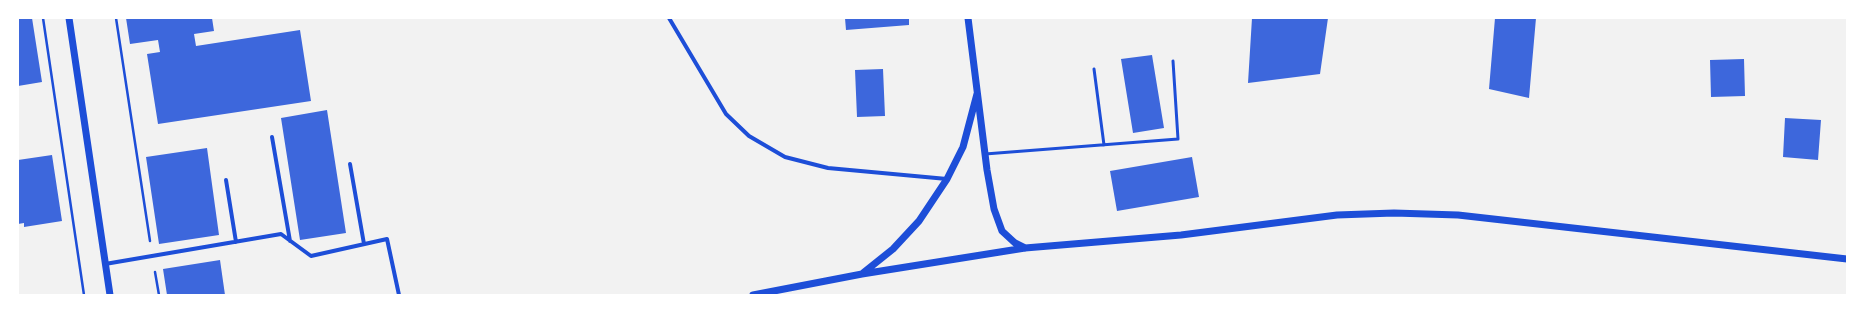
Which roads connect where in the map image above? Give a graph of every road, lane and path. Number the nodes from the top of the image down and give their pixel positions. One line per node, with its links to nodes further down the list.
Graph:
1 (43, 18): 23 (path)
2 (69, 18): 21 (street)
3 (116, 18): 19 (path)
4 (669, 18): 13 (street)
5 (968, 18): 8 (street)
6 (1173, 61): 10 (lane)
7 (1094, 68): 10 (lane)
8 (978, 90): 11 (street); 13 (street)
9 (272, 137): 15 (street)
10 (1104, 145): 11 (lane)
11 (985, 154): 18 (street)
12 (350, 164): 17 (street)
13 (947, 179): 22 (street)
14 (226, 180): 16 (street)
15 (290, 241): 16 (street); 17 (street)
16 (236, 242): 19 (street)
17 (364, 244): 26 (street)
18 (1025, 248): 20 (street); 22 (street)
19 (153, 256): 21 (street); 25 (path)
20 (1847, 259)
21 (105, 264): 24 (street)
22 (862, 274): 27 (street)
23 (84, 295)
24 (110, 295)
25 (159, 295)
26 (399, 295)
27 (753, 295)

